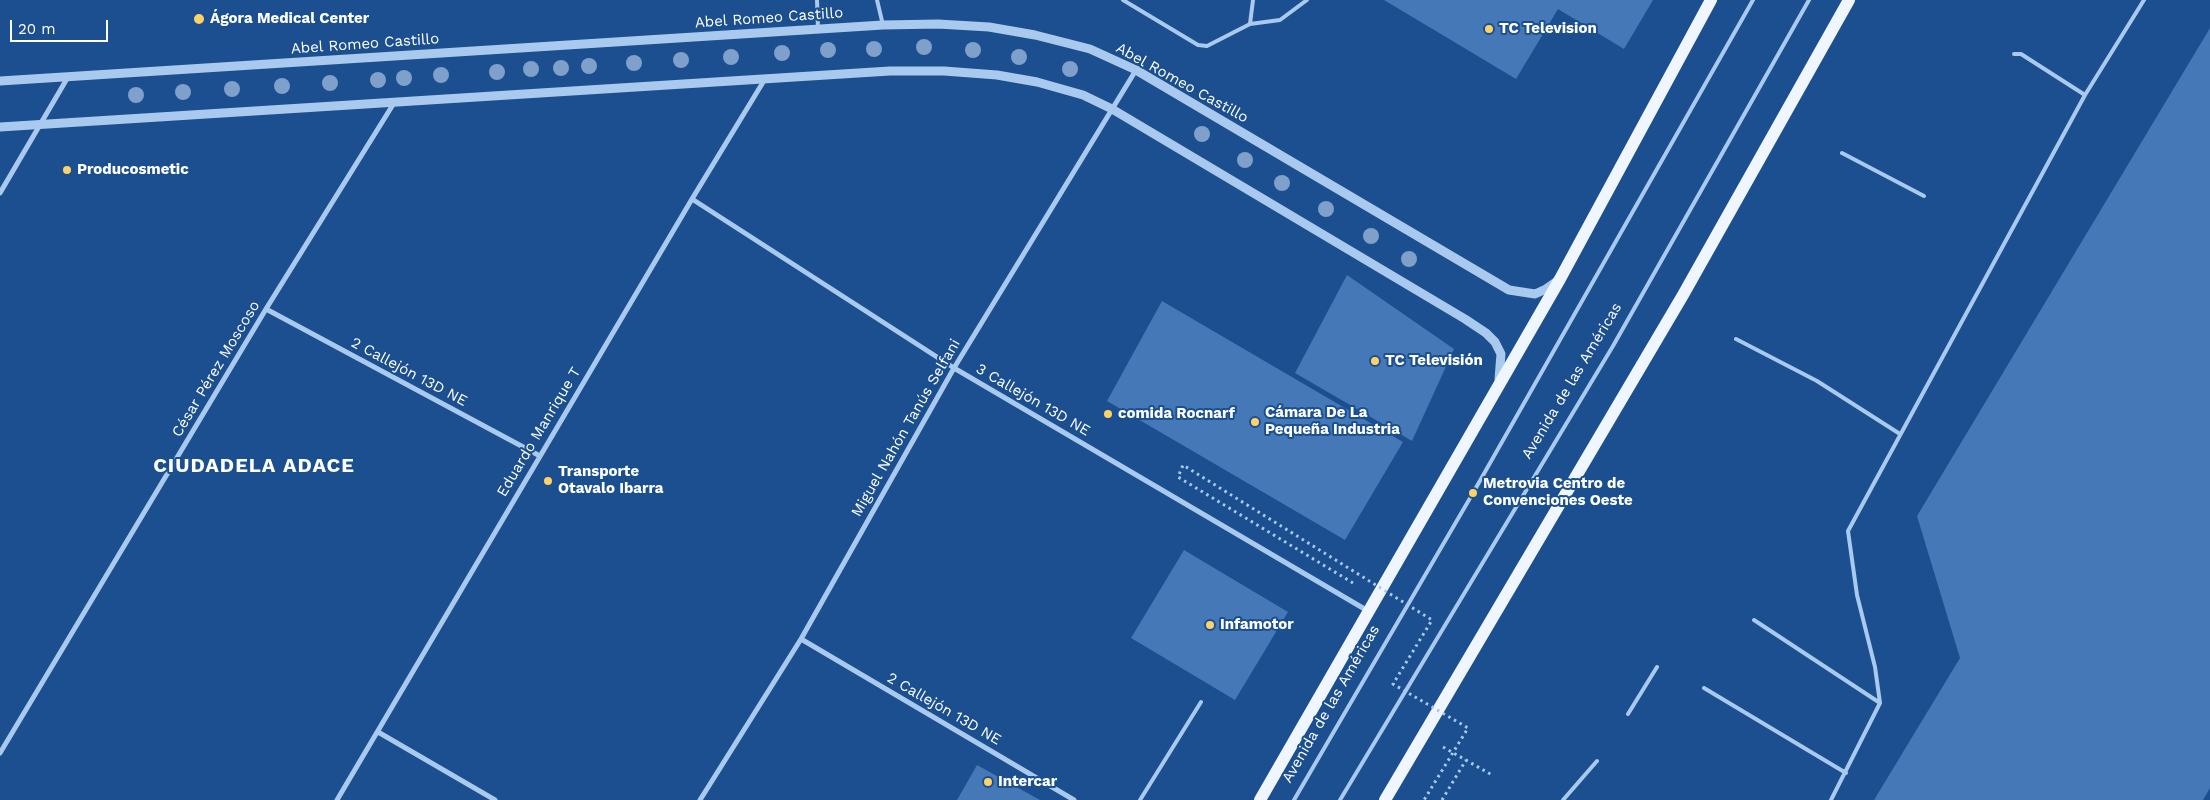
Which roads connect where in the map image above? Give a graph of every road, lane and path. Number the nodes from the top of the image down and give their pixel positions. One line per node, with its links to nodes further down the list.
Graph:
1 (817, 0): 13 (lane)
2 (877, 0): 12 (lane)
3 (1123, 0): 11 (lane)
4 (1253, 0): 11 (lane)
5 (1307, 0): 11 (lane)
6 (1711, 0): 28 (main road, Avenida de las Américas)
7 (1753, 0): 57 (lane, Avenida de las Américas)
8 (1810, 0): 58 (lane, Avenida de las Américas)
9 (1849, 0): 45 (main road)
10 (2144, 0): 19 (lane)
11 (1250, 24)
12 (883, 25): 13 (street, Abel Romeo Castillo); 15 (street, Abel Romeo Castillo)
13 (818, 29): 16 (street, Abel Romeo Castillo)
14 (2014, 54): 19 (lane)
15 (1136, 70): 21 (street, Miguel Nahón Tanús Selfani); 28 (street, Abel Romeo Castillo)
16 (69, 76): 18 (street, Abel Romeo Castillo); 22 (street)
17 (765, 79): 20 (street); 21 (street); 27 (street, Eduardo Manrique T)
18 (0, 81)
19 (2085, 95): 33 (lane)
20 (394, 103): 22 (street); 29 (street, César Pérez Moscoso)
21 (1112, 109): 31 (street, Miguel Nahón Tanús Selfani); 32 (street)
22 (40, 125): 23 (street); 25 (street)
23 (0, 127)
24 (1842, 152): 26 (lane)
25 (0, 193)
26 (1924, 196)
27 (692, 199): 31 (street, 3 Callejón 13D NE); 34 (street, Eduardo Manrique T)
28 (1560, 278): 32 (main road, Avenida de las Américas)
29 (266, 309): 34 (street, 2 Callejón 13D NE); 46 (street, César Pérez Moscoso)
30 (1736, 339): 33 (lane)
31 (954, 368): 36 (street, 3 Callejón 13D NE); 38 (street, Miguel Nahón Tanús Selfani)
32 (1498, 387): 36 (main road, Avenida de las Américas)
33 (1900, 434): 42 (lane)
34 (540, 456): 44 (street, Eduardo Manrique T)
35 (1354, 583): 60 (path, bridge)
36 (1370, 612): 56 (main road, Avenida de las Américas)
37 (1754, 620): 42 (lane)
38 (801, 639): 53 (street, Miguel Nahón Tanús Selfani); 54 (street, 2 Callejón 13D NE)
39 (1657, 667): 43 (lane)
40 (1704, 688): 49 (lane)
41 (1201, 702): 55 (lane)
42 (1880, 703): 49 (lane)
43 (1628, 714)
44 (378, 732): 51 (street, Eduardo Manrique T); 52 (street)
45 (1424, 735): 47 (path); 59 (main road)
46 (0, 753)
47 (1466, 760): 50 (path); 61 (path)
48 (1597, 760): 62 (lane)
49 (1846, 773): 63 (lane)
50 (1492, 775)
51 (338, 800)
52 (495, 800)
53 (700, 800)
54 (1074, 800)
55 (1140, 800)
56 (1260, 800)
57 (1294, 800)
58 (1340, 800)
59 (1385, 800)
60 (1424, 800)
61 (1442, 800)
62 (1563, 800)
63 (1831, 800)

